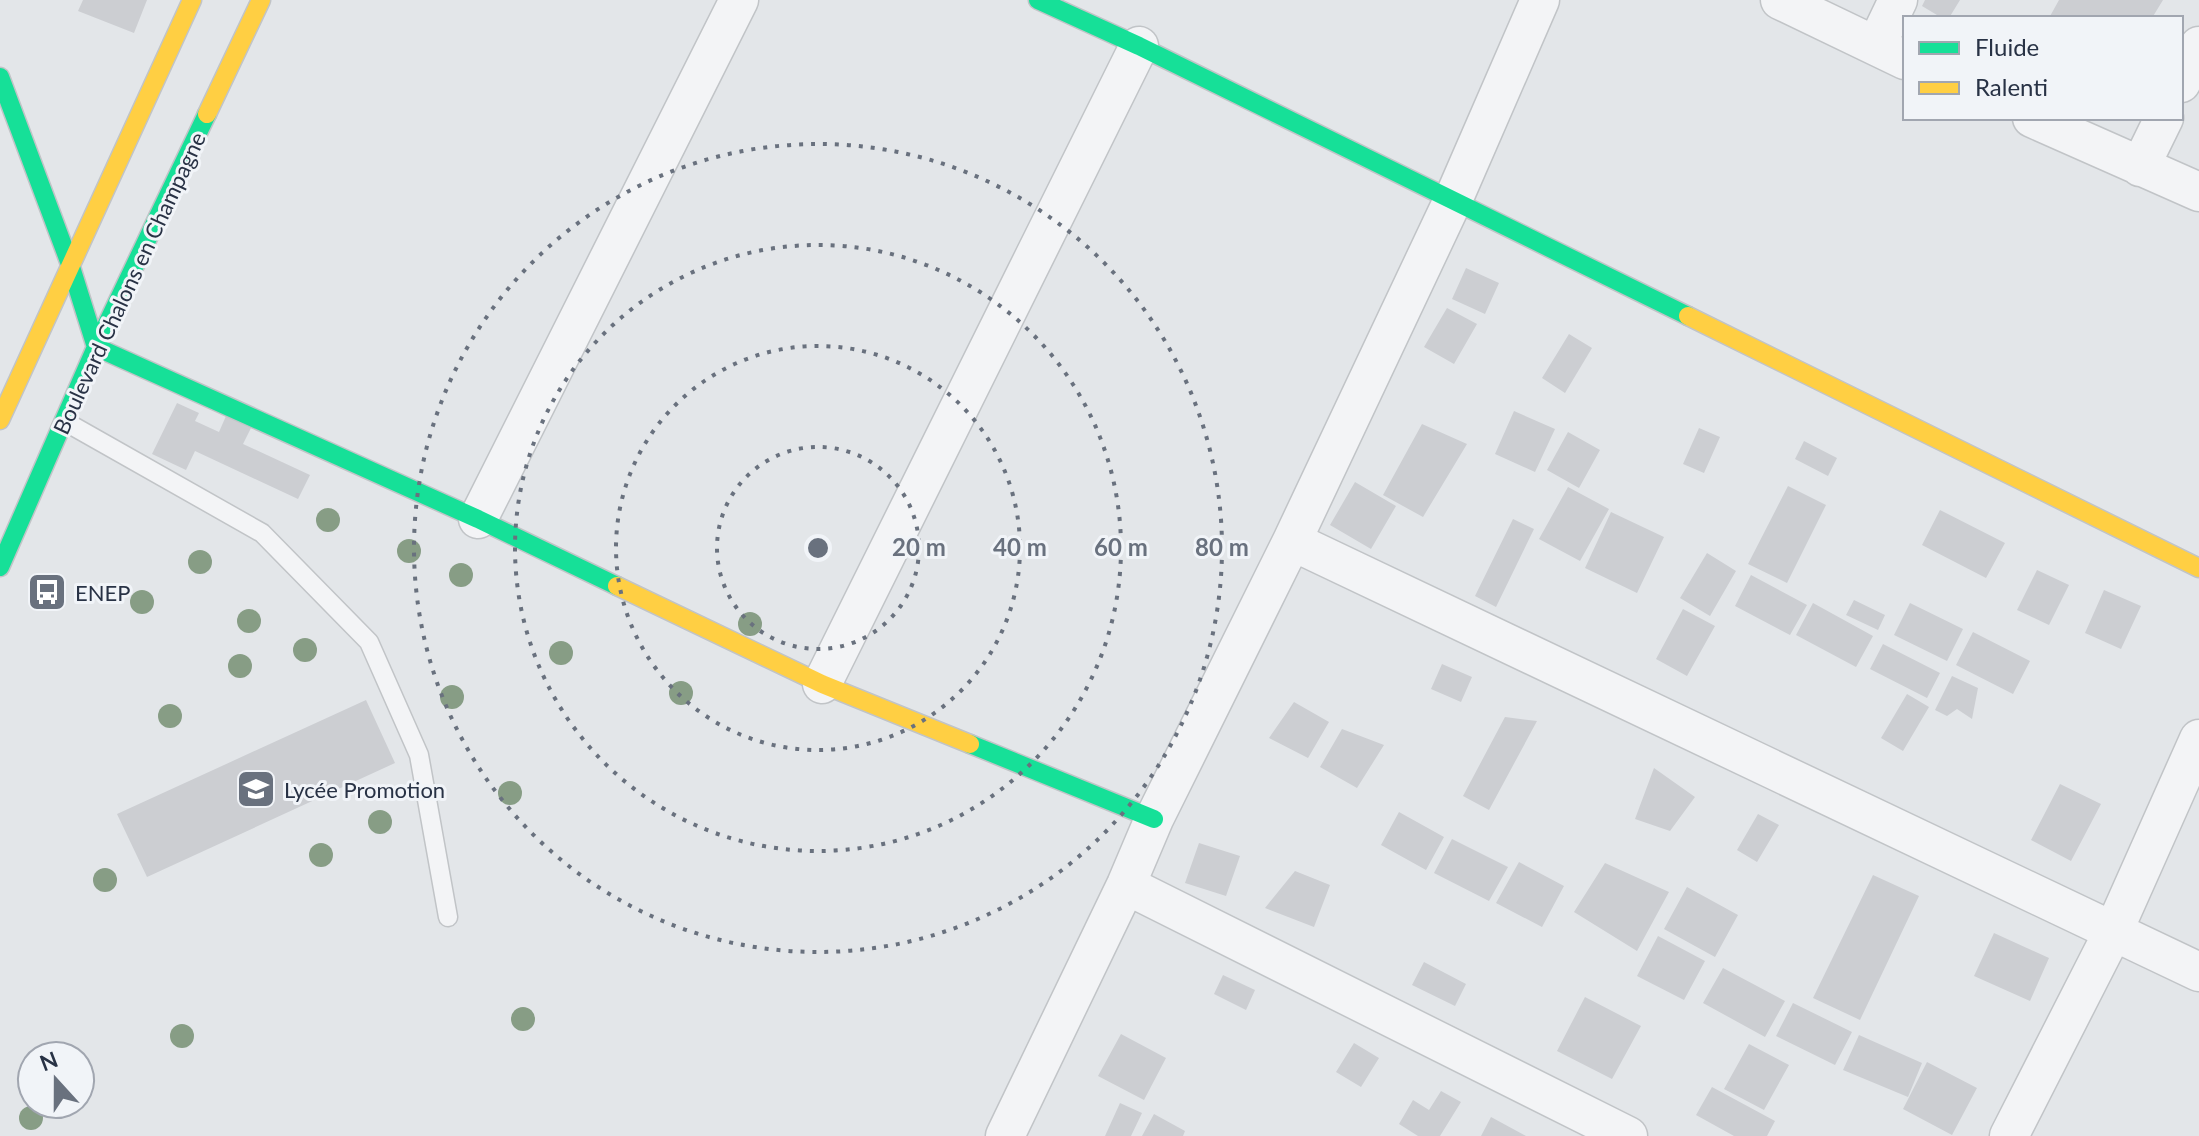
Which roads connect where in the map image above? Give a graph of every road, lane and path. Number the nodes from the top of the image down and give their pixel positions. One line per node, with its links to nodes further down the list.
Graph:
1 (192, 0): 18 (street)
2 (261, 0): 19 (street, Boulevard Chalons en Champagne)
3 (739, 0): 22 (street)
4 (1038, 0): 8 (street)
5 (1540, 0): 17 (street)
6 (1780, 0): 10 (street)
7 (1898, 0): 10 (street)
8 (1139, 46): 17 (street); 26 (street)
9 (2199, 46): 12 (street)
10 (1891, 53)
11 (0, 77): 18 (street)
12 (2183, 79)
13 (2036, 120): 15 (street)
14 (2163, 120): 15 (street)
15 (2140, 167): 16 (street)
16 (2199, 192)
17 (1453, 200): 23 (street); 25 (street)
18 (70, 264): 19 (street); 20 (street)
19 (96, 347): 21 (street, Boulevard Chalons en Champagne); 22 (street)
20 (0, 420)
21 (64, 421): 24 (street, Boulevard Chalons en Champagne); 30 (lane)
22 (478, 519): 26 (street)
23 (1292, 541): 28 (street); 31 (street)
24 (0, 567)
25 (2199, 568)
26 (822, 684): 28 (street)
27 (2199, 739): 31 (street)
28 (1154, 819): 29 (street)
29 (1126, 885): 33 (street); 34 (street)
30 (448, 917)
31 (2113, 932): 32 (street); 35 (street)
32 (2199, 972)
33 (1005, 1136)
34 (1628, 1136)
35 (2009, 1136)

